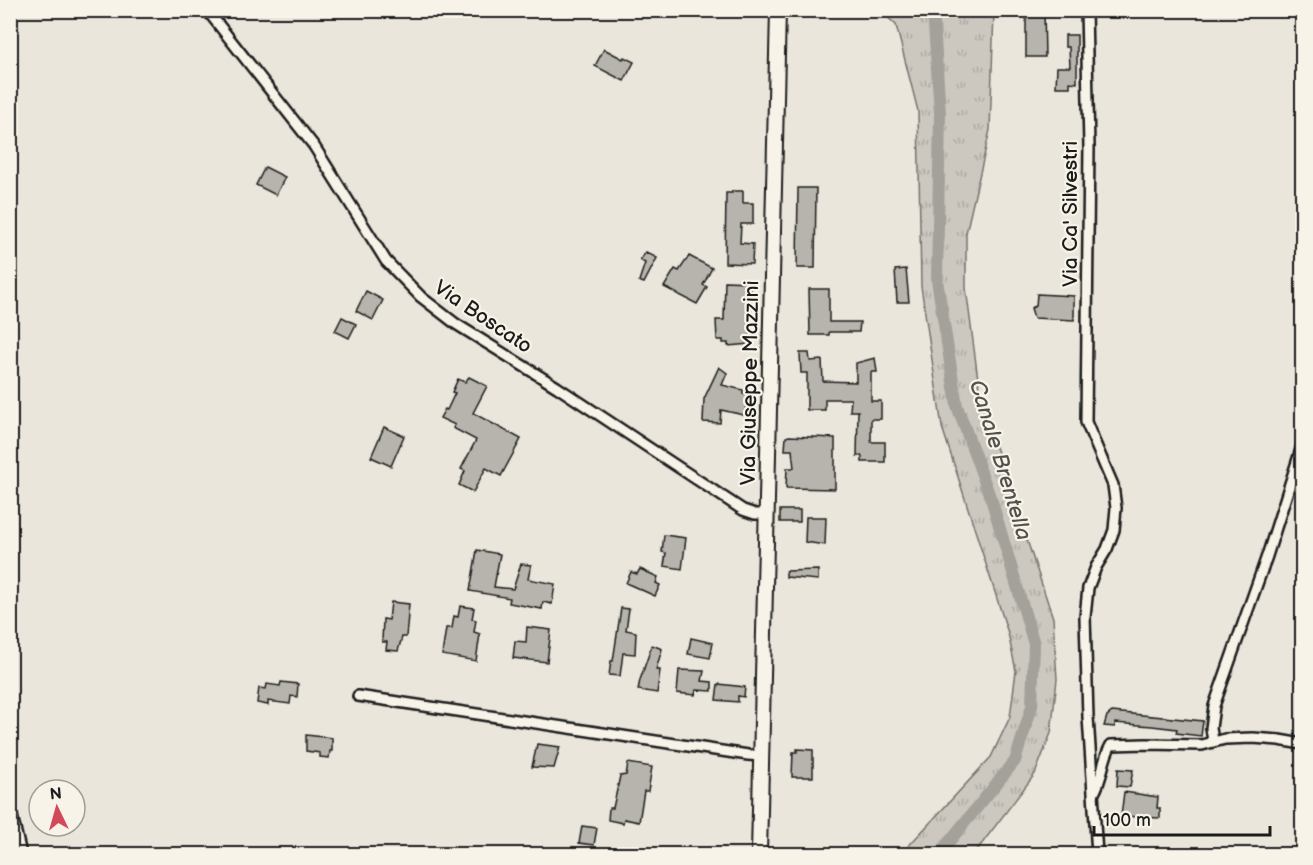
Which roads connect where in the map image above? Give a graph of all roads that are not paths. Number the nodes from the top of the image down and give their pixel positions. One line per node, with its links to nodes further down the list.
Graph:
1 (207, 10): 5 (street, Via Boscato)
2 (778, 10): 5 (main road, Via Giuseppe Mazzini)
3 (1086, 10): 10 (street, Via Ca' Silvestri)
4 (1302, 446): 7 (street)
5 (768, 514): 9 (main road, Via Giuseppe Mazzini)
6 (358, 696): 9 (street)
7 (1213, 741): 8 (street); 10 (street)
8 (1302, 744)
9 (761, 756): 13 (main road, Via Giuseppe Mazzini)
10 (1093, 795): 14 (street, Via Ca' Silvestri)
11 (10, 807): 12 (street)
12 (21, 855)
13 (759, 855)
14 (1097, 855)

